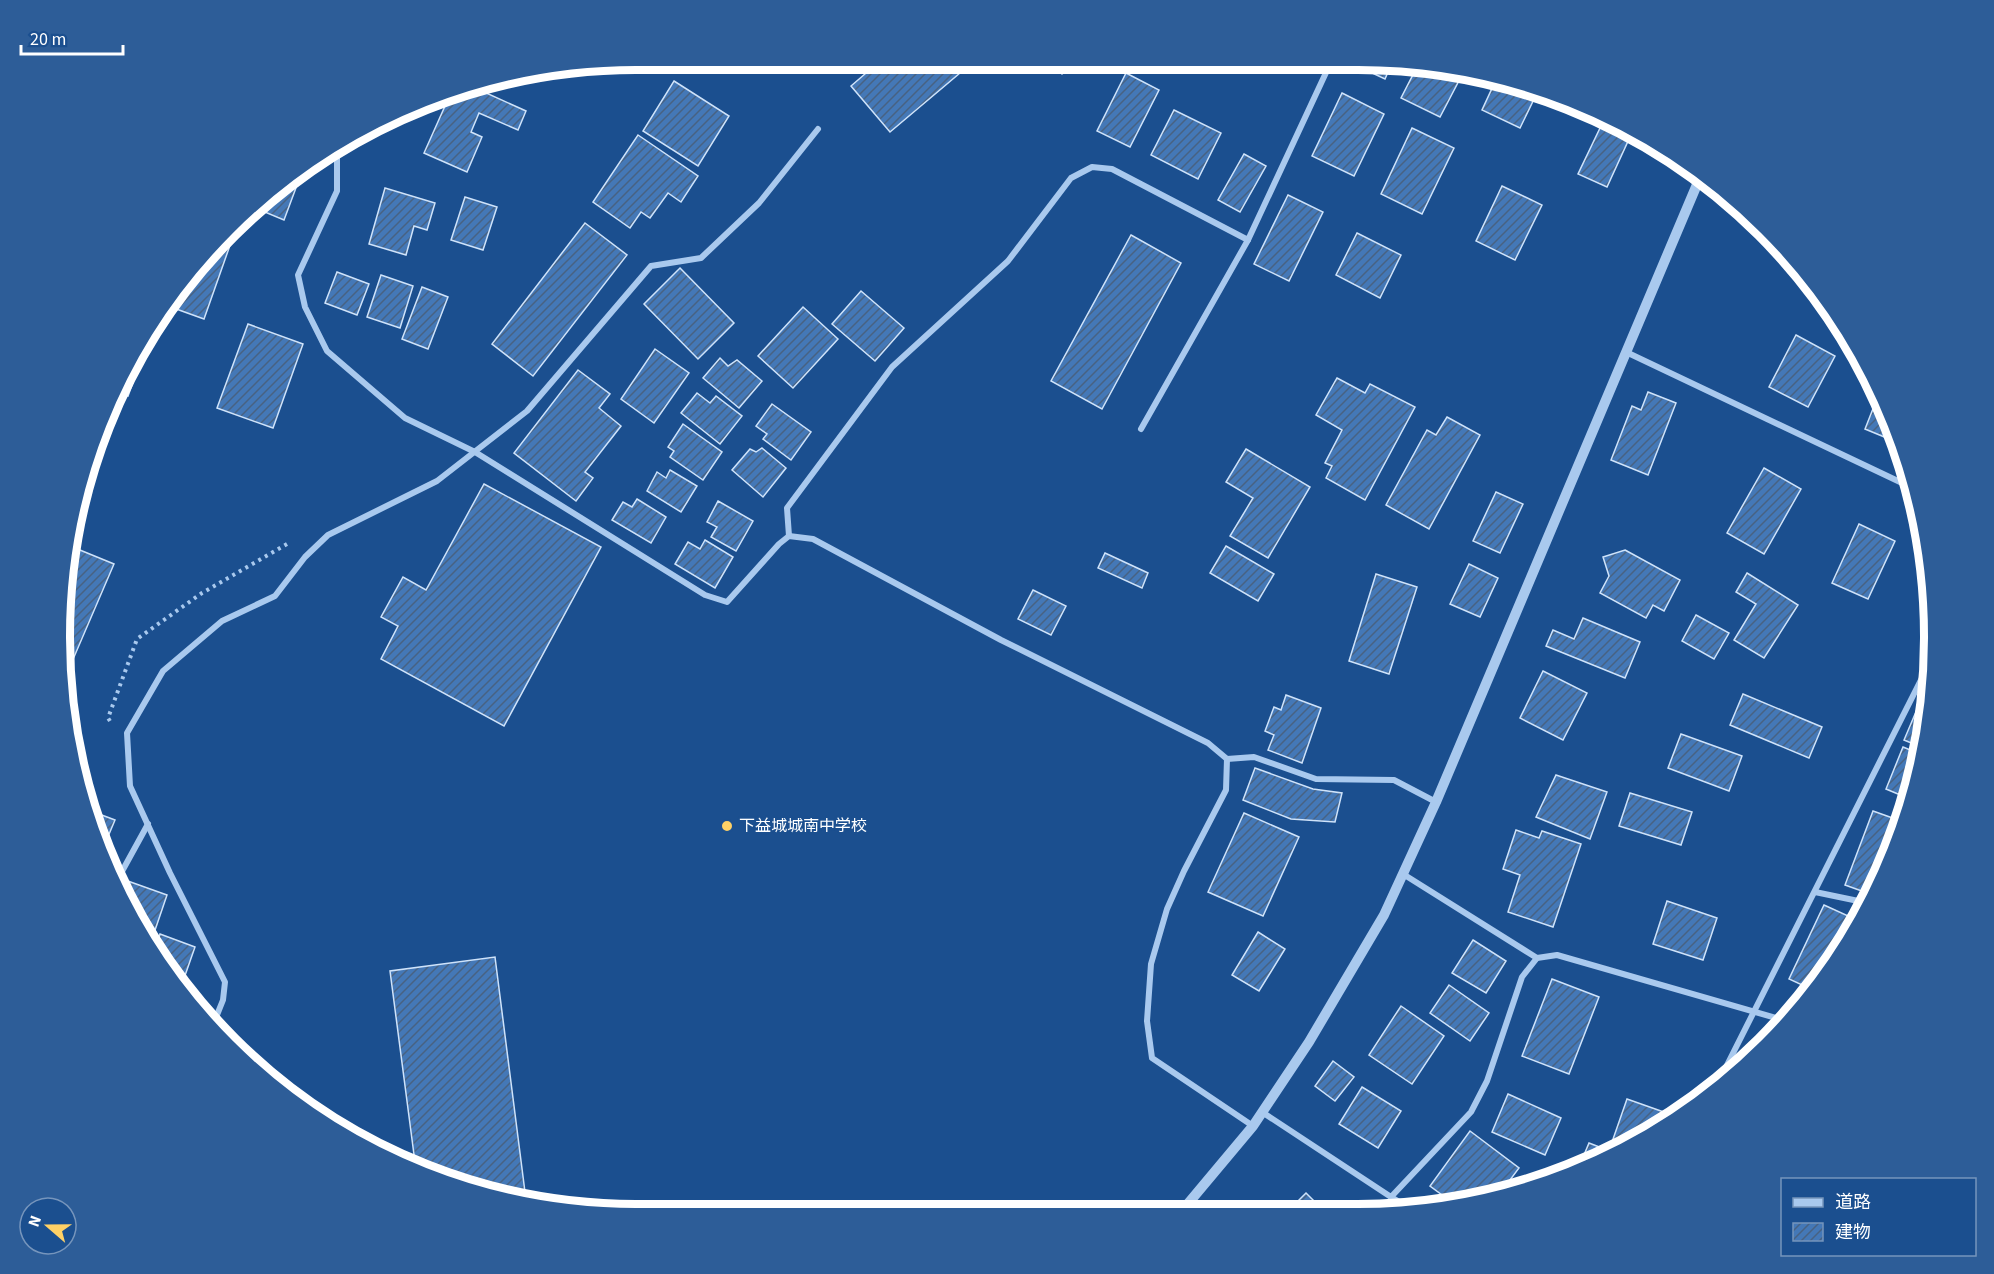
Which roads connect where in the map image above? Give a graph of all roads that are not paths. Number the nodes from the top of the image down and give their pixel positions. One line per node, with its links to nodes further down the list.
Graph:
1 (1327, 70): 5 (street)
2 (818, 129): 8 (street)
3 (337, 157): 8 (street)
4 (1697, 184): 6 (street)
5 (1248, 240): 7 (street); 10 (street)
6 (1626, 352): 9 (street); 13 (street)
7 (1141, 429)
8 (475, 452): 10 (street); 14 (street)
9 (1902, 482)
10 (789, 536): 12 (street)
11 (1922, 679): 17 (street)
12 (1227, 759): 13 (street); 25 (street)
13 (1436, 802): 16 (street)
14 (148, 824): 15 (street); 21 (street)
15 (122, 872)
16 (1403, 874): 19 (street); 24 (street)
17 (1815, 892): 18 (street); 20 (street)
18 (1858, 901)
19 (1538, 958): 20 (street); 26 (street)
20 (1755, 1013): 22 (street); 23 (street)
21 (216, 1017)
22 (1776, 1018)
23 (1728, 1066)
24 (1262, 1112): 25 (street); 26 (street)
25 (1254, 1126): 28 (street)
26 (1391, 1197): 27 (street)
27 (1399, 1202)
28 (1188, 1204)

